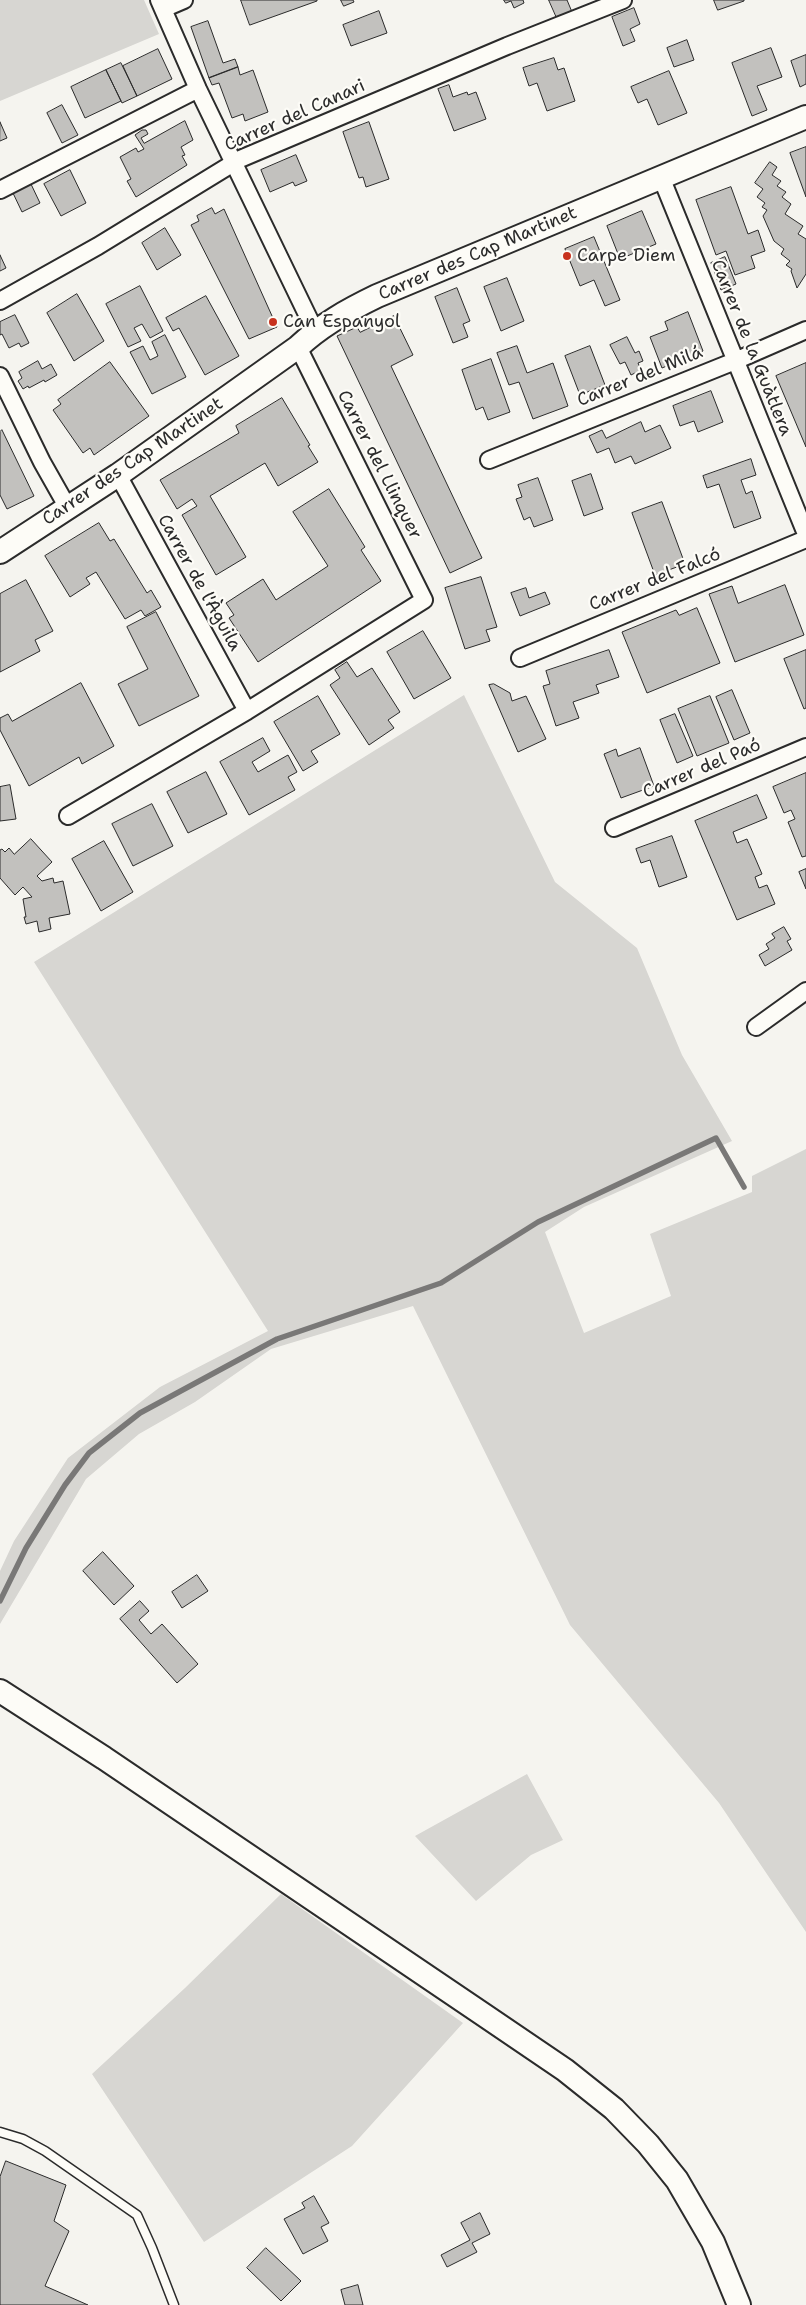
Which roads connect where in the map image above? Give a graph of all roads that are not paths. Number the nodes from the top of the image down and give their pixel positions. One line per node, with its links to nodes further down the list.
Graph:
1 (184, 0): 3 (street)
2 (623, 0): 6 (street, Carrer del Canari)
3 (161, 4): 4 (street)
4 (198, 89): 6 (street); 8 (street)
5 (806, 117): 7 (street, Carrer des Cap Martinet)
6 (234, 164): 9 (street, Carrer del Canari); 11 (street)
7 (661, 177): 11 (street, Carrer des Cap Martinet); 13 (street, Carrer de la Guàtlera)
8 (0, 190)
9 (0, 301)
10 (806, 330): 13 (street, Carrer del Milá)
11 (315, 331): 12 (street, Carrer des Cap Martinet)
12 (298, 348): 16 (street, Carrer des Cap Martinet); 22 (street, Carrer del Llinquer)
13 (735, 361): 15 (street, Carrer del Milá); 18 (street, Carrer de la Guàtlera)
14 (0, 376): 17 (street)
15 (488, 460)
16 (118, 475): 17 (street, Carrer des Cap Martinet); 22 (street, Carrer de l'Àguila)
17 (68, 508): 20 (street, Carrer des Cap Martinet)
18 (806, 534)
19 (806, 540): 21 (street, Carrer del Falcó)
20 (0, 552)
21 (520, 658)
22 (247, 711): 24 (street)
23 (806, 747): 25 (street, Carrer del Paó)
24 (68, 816)
25 (614, 828)
26 (806, 991): 27 (street)
27 (756, 1027)
28 (0, 1691): 31 (street)
29 (0, 2132): 30 (lane)
30 (174, 2305)
31 (739, 2305)

